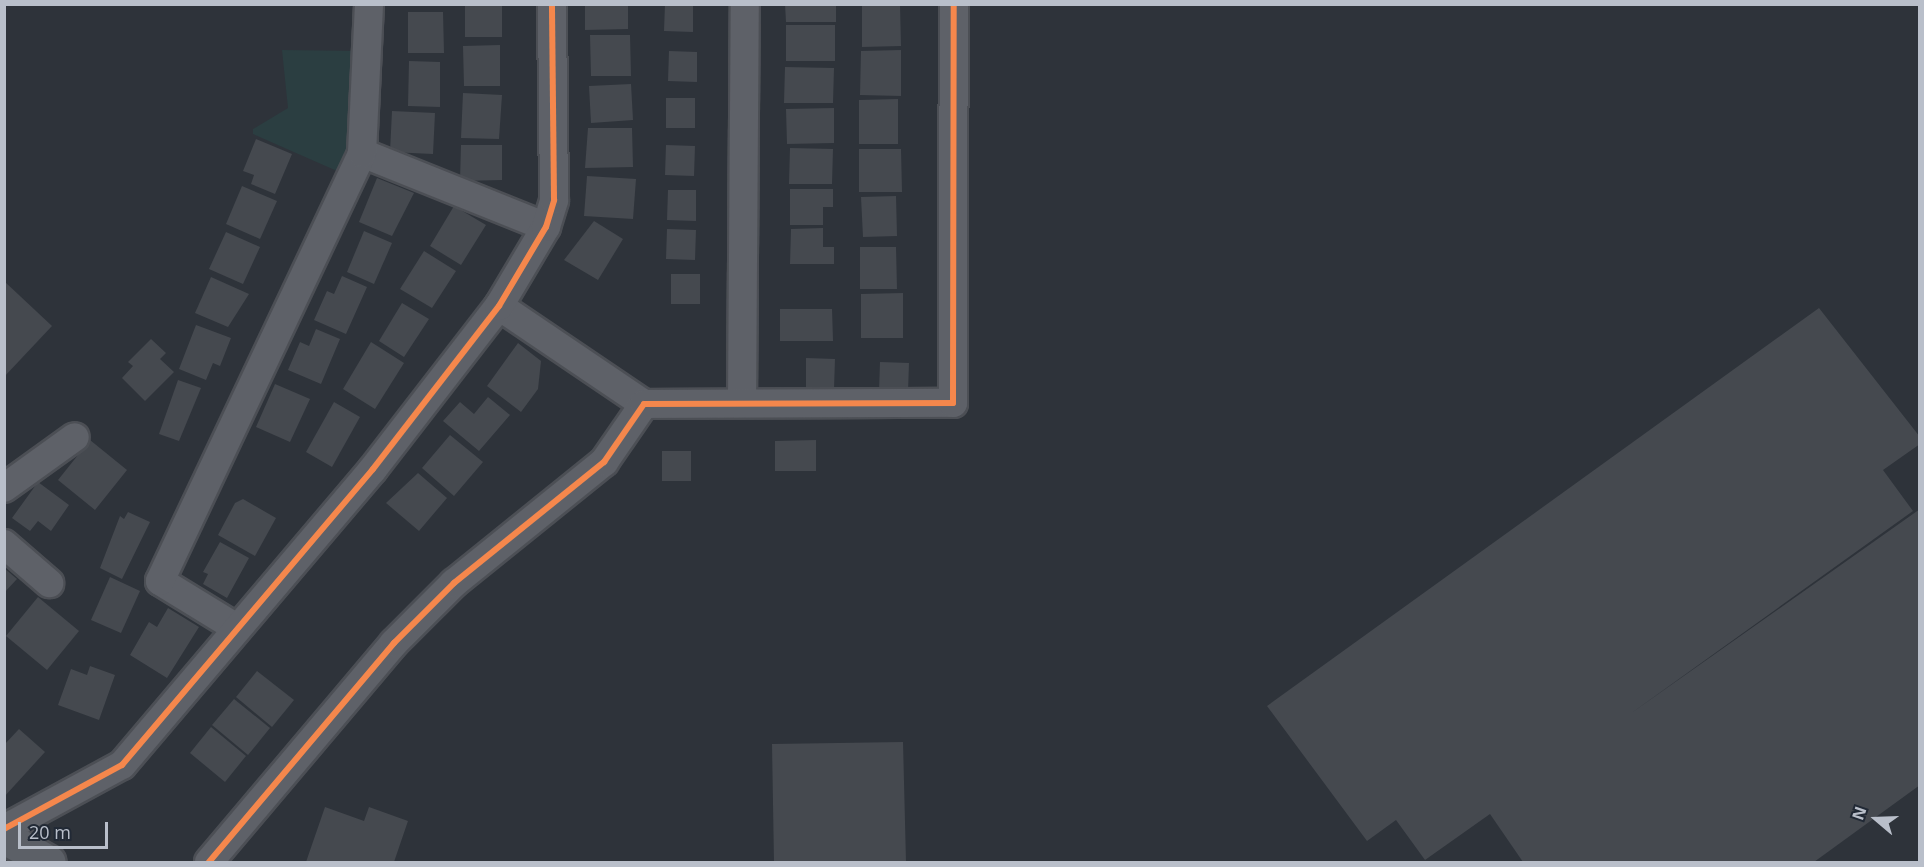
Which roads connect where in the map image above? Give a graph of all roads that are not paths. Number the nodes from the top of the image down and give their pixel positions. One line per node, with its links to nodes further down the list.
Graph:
1 (369, 4): 5 (street)
2 (552, 4): 6 (street)
3 (745, 4): 8 (street)
4 (954, 4): 8 (street)
5 (362, 153): 6 (street); 14 (street)
6 (546, 227): 7 (street)
7 (499, 306): 9 (street); 14 (street)
8 (742, 402): 9 (street)
9 (644, 404): 17 (street)
10 (75, 437): 11 (street)
11 (4, 488)
12 (4, 544): 13 (street)
13 (49, 584)
14 (235, 627): 15 (street)
15 (9, 844): 16 (street)
16 (49, 862)
17 (209, 862)

